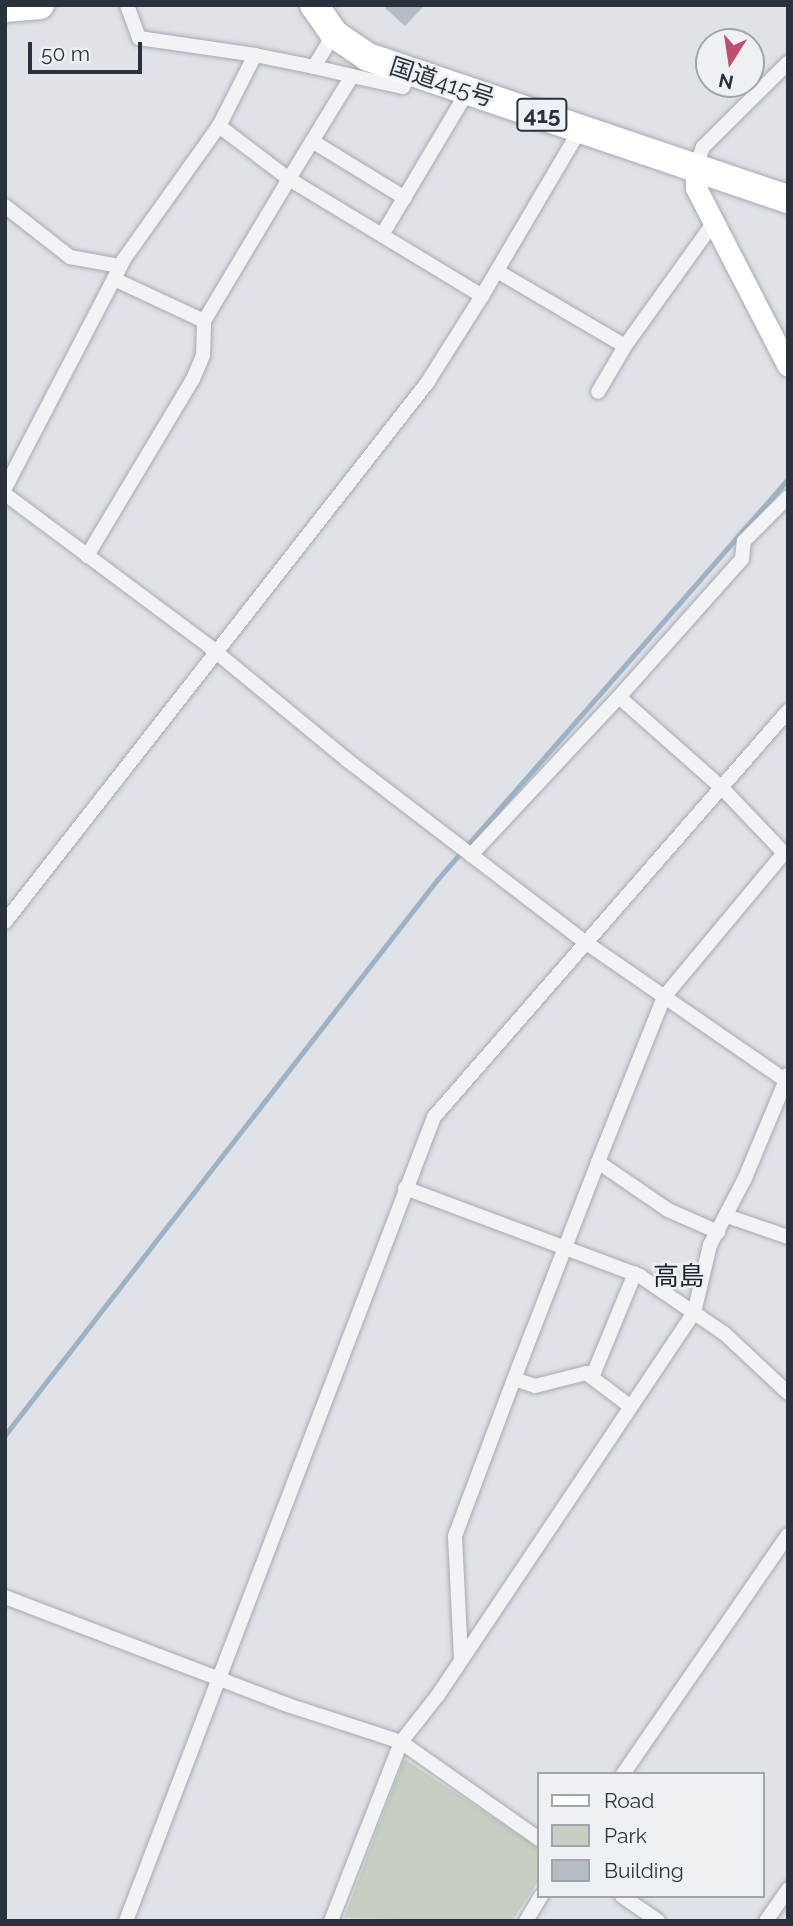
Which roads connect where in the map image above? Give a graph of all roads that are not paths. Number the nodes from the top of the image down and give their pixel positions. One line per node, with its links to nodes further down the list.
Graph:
1 (40, 5): 4 (highway)
2 (127, 5): 6 (street)
3 (314, 5): 5 (highway, 国道415号 / 415)
4 (5, 8)
5 (334, 34): 8 (street); 9 (highway, 国道415号 / 415)
6 (255, 55): 8 (street); 12 (street)
7 (788, 63): 15 (street)
8 (314, 66): 10 (street)
9 (410, 73): 10 (street); 11 (highway, 国道415号 / 415)
10 (352, 76): 14 (street)
11 (468, 91): 13 (highway, 国道415号 / 415); 17 (street)
12 (219, 126): 16 (street); 23 (street)
13 (581, 128): 15 (highway, 国道415号 / 415); 22 (street)
14 (312, 141): 16 (street); 17 (street)
15 (696, 167): 18 (highway, 国道415号 / 415); 20 (street)
16 (289, 179): 21 (street); 25 (street)
17 (405, 198): 21 (street)
18 (788, 199)
19 (5, 206): 23 (street)
20 (714, 222): 26 (street); 27 (street)
21 (382, 235): 24 (street)
22 (498, 271): 24 (street); 26 (street)
23 (117, 272): 25 (street); 29 (street)
24 (482, 296): 33 (street)
25 (204, 321): 32 (street)
26 (625, 346): 28 (street)
27 (787, 363)
28 (598, 392)
29 (5, 488)
30 (5, 494): 32 (street)
31 (788, 497): 34 (street)
32 (87, 556): 33 (street)
33 (216, 652): 38 (street); 39 (street)
34 (619, 697): 36 (street); 38 (street)
35 (788, 711): 36 (street)
36 (722, 788): 37 (street); 40 (street)
37 (787, 853): 41 (street)
38 (471, 855): 40 (street)
39 (5, 922)
40 (585, 942): 41 (street); 44 (street)
41 (664, 997): 42 (street); 43 (street)
42 (786, 1078): 45 (street)
43 (598, 1162): 46 (street); 48 (street)
44 (405, 1188): 48 (street); 58 (street)
45 (727, 1216): 46 (street); 47 (street)
46 (718, 1232): 50 (street)
47 (788, 1237)
48 (567, 1247): 49 (street); 52 (street)
49 (635, 1273): 50 (street); 51 (street)
50 (694, 1313): 53 (street); 54 (street)
51 (593, 1375): 52 (street); 54 (street)
52 (514, 1379): 57 (street)
53 (788, 1393)
54 (631, 1407): 57 (street)
55 (788, 1535): 60 (street)
56 (5, 1597): 58 (street)
57 (461, 1659): 59 (street)
58 (220, 1678): 59 (street); 65 (street)
59 (401, 1742): 61 (street); 66 (street)
60 (624, 1772)
61 (538, 1838)
62 (788, 1889): 69 (street)
63 (540, 1898): 67 (street)
64 (625, 1898): 68 (street)
65 (126, 1921)
66 (331, 1921)
67 (526, 1921)
68 (658, 1921)
69 (766, 1921)

